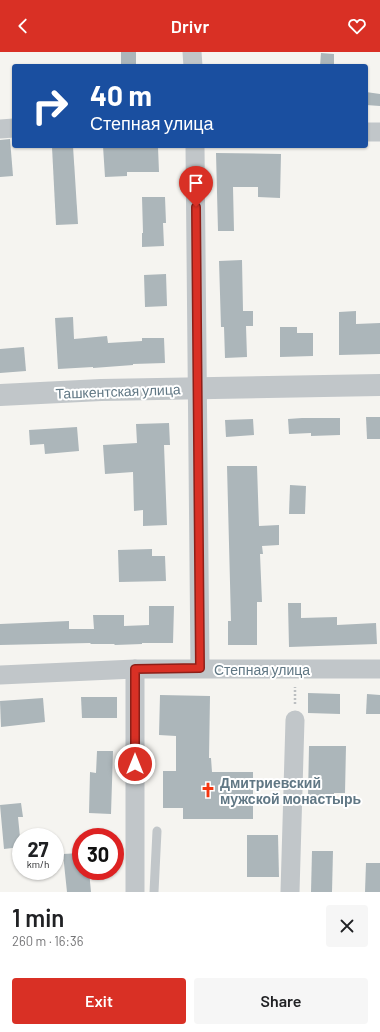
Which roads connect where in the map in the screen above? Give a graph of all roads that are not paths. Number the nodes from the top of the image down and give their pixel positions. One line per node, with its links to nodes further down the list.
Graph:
1 (192, 52): 2 (street)
2 (193, 64)
3 (12, 128): 4 (street)
4 (0, 129)
5 (368, 132): 6 (street)
6 (380, 132)
7 (195, 148): 9 (street)
8 (380, 385): 9 (street, Ташкентская улица)
9 (198, 389): 10 (street, Ташкентская улица); 11 (street)
10 (0, 395)
11 (200, 668): 12 (street, Степная улица); 13 (street, Степная улица)
12 (135, 669): 14 (street, Степная улица); 17 (street)
13 (380, 669)
14 (0, 675)
15 (294, 720): 19 (street)
16 (157, 831): 18 (lane)
17 (135, 892)
18 (154, 892)
19 (290, 892)

